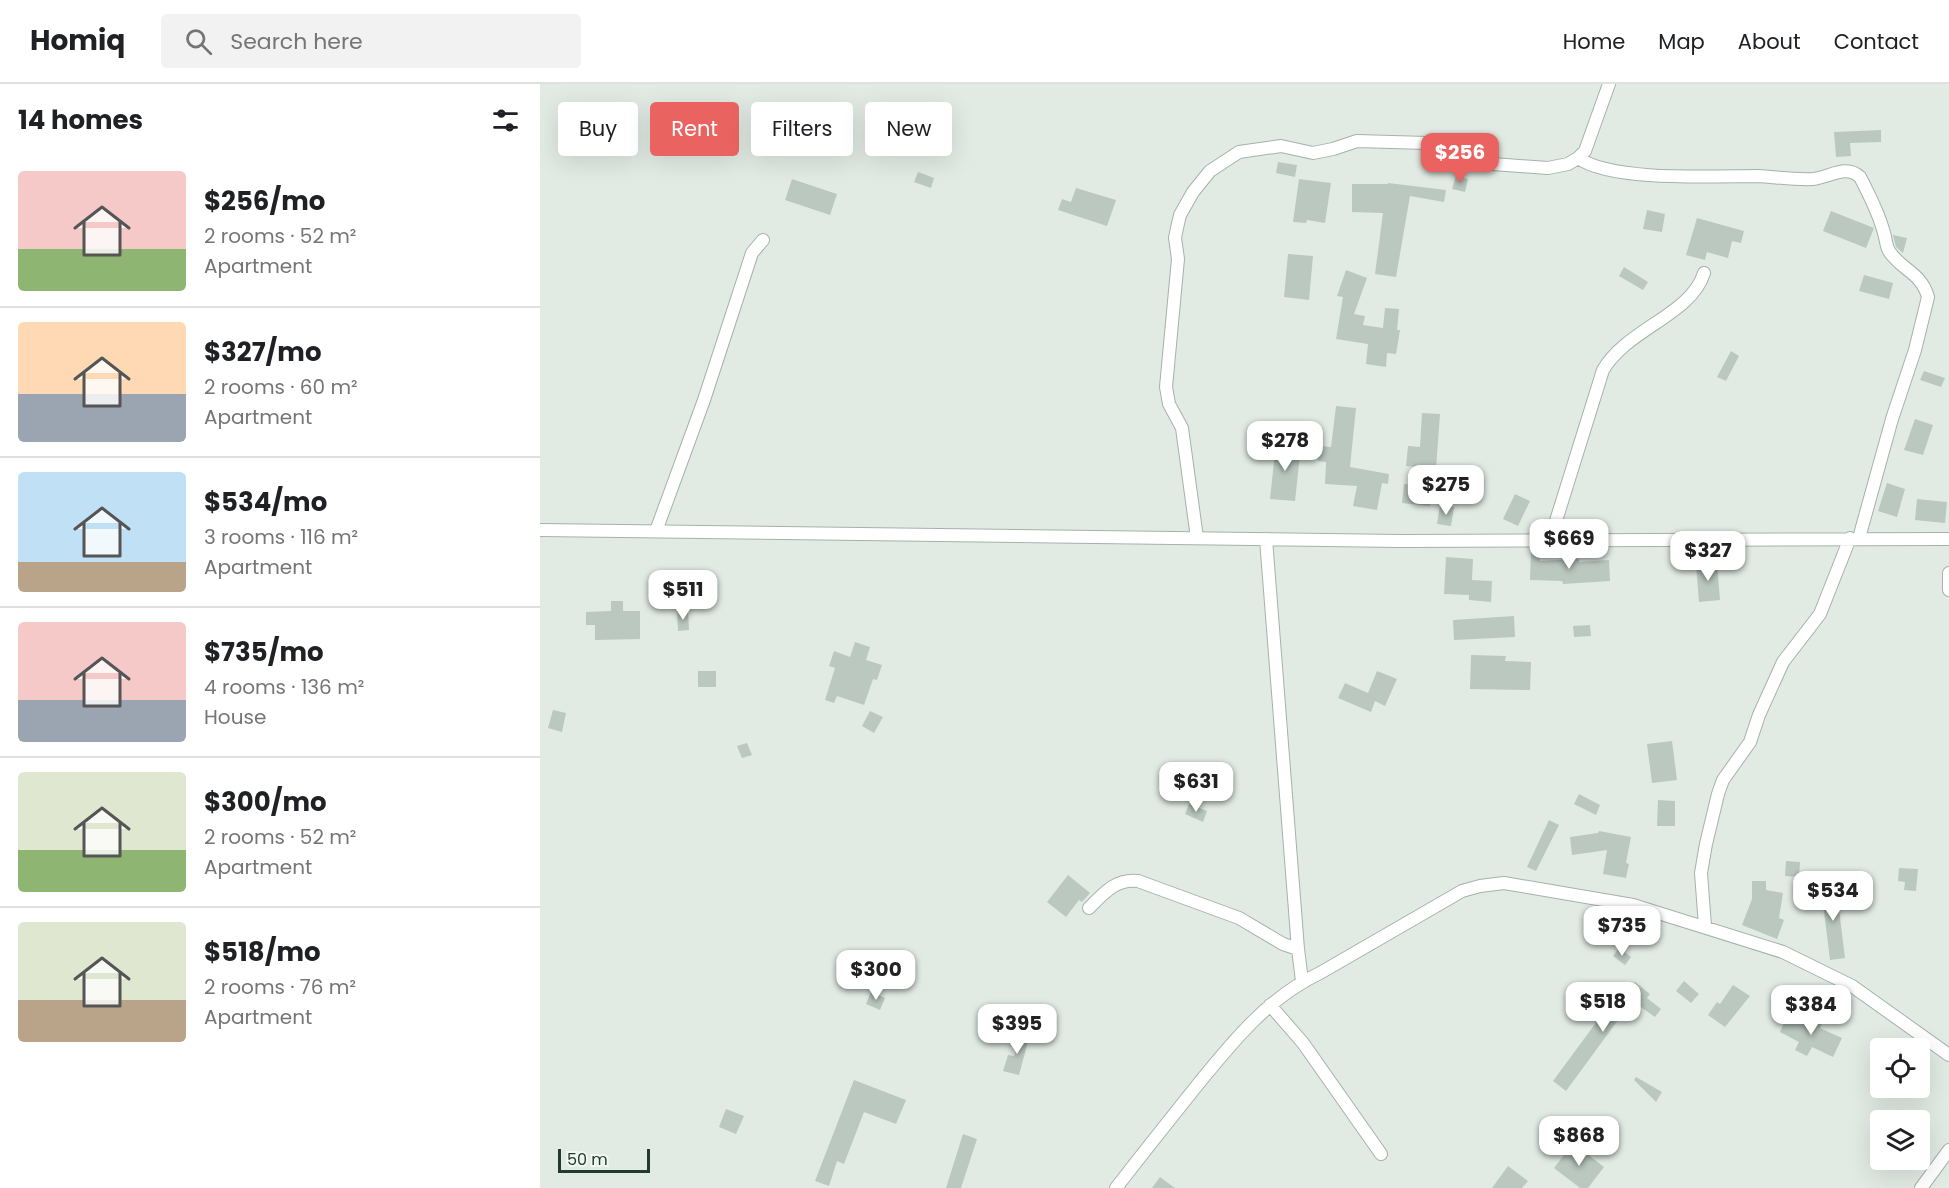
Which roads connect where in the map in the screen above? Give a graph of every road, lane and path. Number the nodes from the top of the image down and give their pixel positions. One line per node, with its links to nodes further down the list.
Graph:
1 (1609, 84): 2 (street)
2 (1578, 158): 7 (street); 8 (street)
3 (764, 240): 6 (street)
4 (1704, 273): 11 (street)
5 (540, 530): 6 (street)
6 (656, 531): 7 (street)
7 (1197, 538): 9 (street)
8 (1855, 538): 10 (street); 11 (street); 15 (street)
9 (1266, 539): 11 (street); 16 (street)
10 (1949, 539)
11 (1550, 540)
12 (1949, 573): 13 (street)
13 (1949, 590)
14 (1089, 908): 16 (street)
15 (1705, 926): 17 (street); 19 (street)
16 (1298, 949): 17 (street)
17 (1302, 981): 18 (street)
18 (1270, 1005): 21 (street); 22 (street)
19 (1949, 1055)
20 (1949, 1150): 23 (street)
21 (1381, 1154)
22 (1116, 1188)
23 (1921, 1188)

